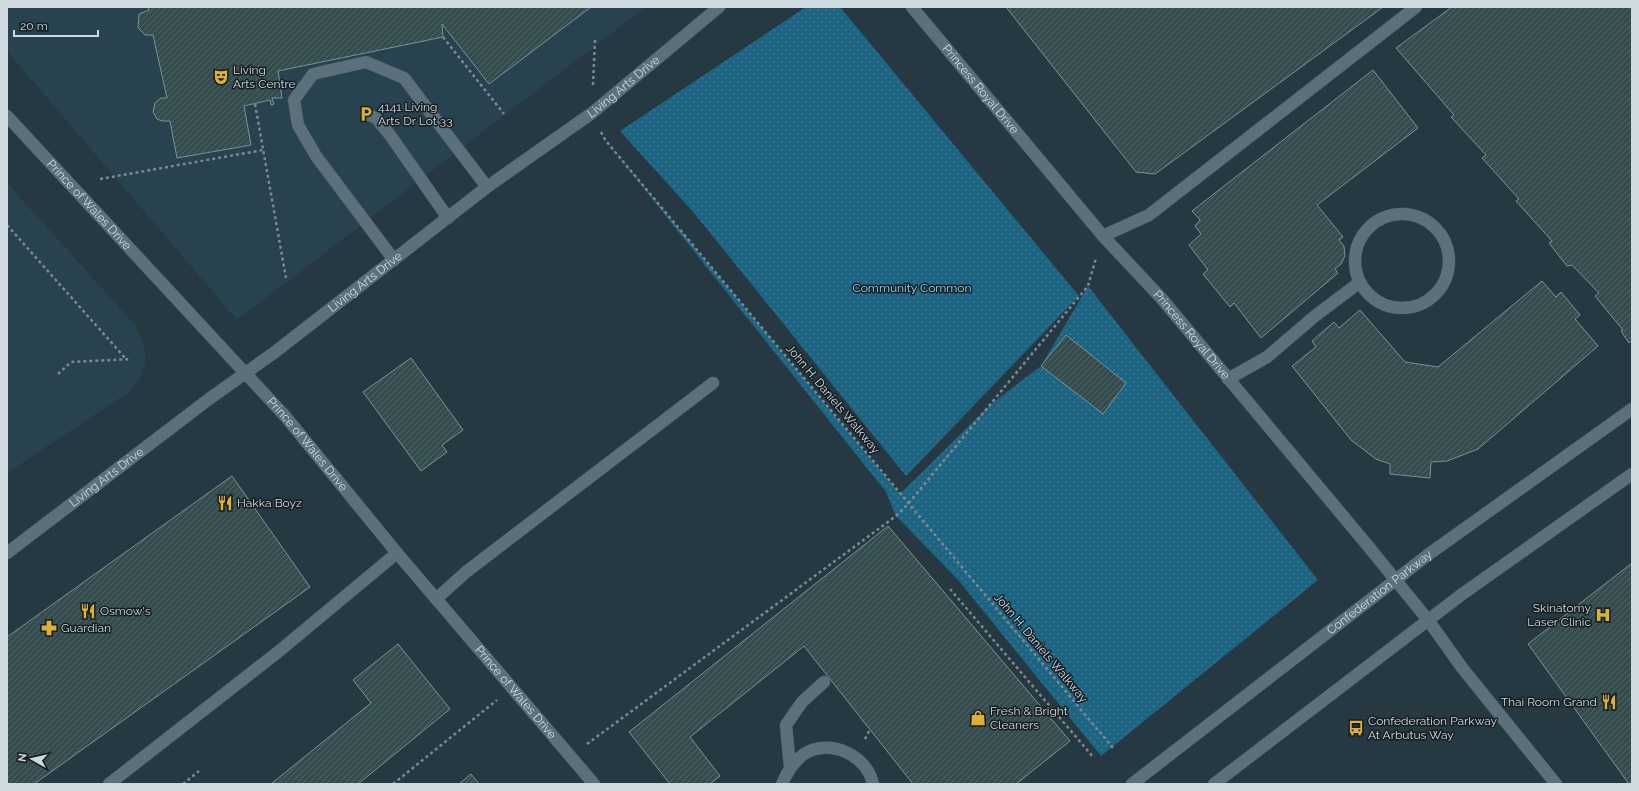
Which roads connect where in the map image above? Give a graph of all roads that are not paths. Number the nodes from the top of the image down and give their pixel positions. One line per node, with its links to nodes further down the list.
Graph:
1 (719, 7): 6 (street, Living Arts Drive)
2 (912, 7): 8 (street, Princess Royal Drive)
3 (1416, 7): 8 (street)
4 (366, 114): 7 (street)
5 (7, 116): 11 (street, Prince of Wales Drive)
6 (487, 187): 7 (street, Living Arts Drive); 9 (street)
7 (448, 218): 9 (street, Living Arts Drive)
8 (1103, 236): 12 (street, Princess Royal Drive)
9 (394, 260): 11 (street, Living Arts Drive)
10 (1360, 282): 10 (street); 12 (street)
11 (246, 372): 16 (street, Living Arts Drive); 17 (street, Prince of Wales Drive)
12 (1228, 379): 18 (street, Princess Royal Drive)
13 (713, 383): 19 (street)
14 (1632, 408): 18 (street, Confederation Parkway)
15 (1632, 474): 20 (street)
16 (7, 553)
17 (397, 553): 19 (street, Prince of Wales Drive); 23 (street)
18 (1395, 580): 20 (street, Princess Royal Drive); 27 (street, Confederation Parkway)
19 (436, 599): 24 (street, Prince of Wales Drive)
20 (1428, 620): 28 (street); 29 (street, Princess Royal Drive)
21 (824, 682): 22 (street)
22 (790, 767): 25 (street); 26 (street)
23 (109, 784)
24 (594, 784)
25 (782, 784)
26 (874, 784)
27 (1132, 784)
28 (1214, 784)
29 (1556, 784)

